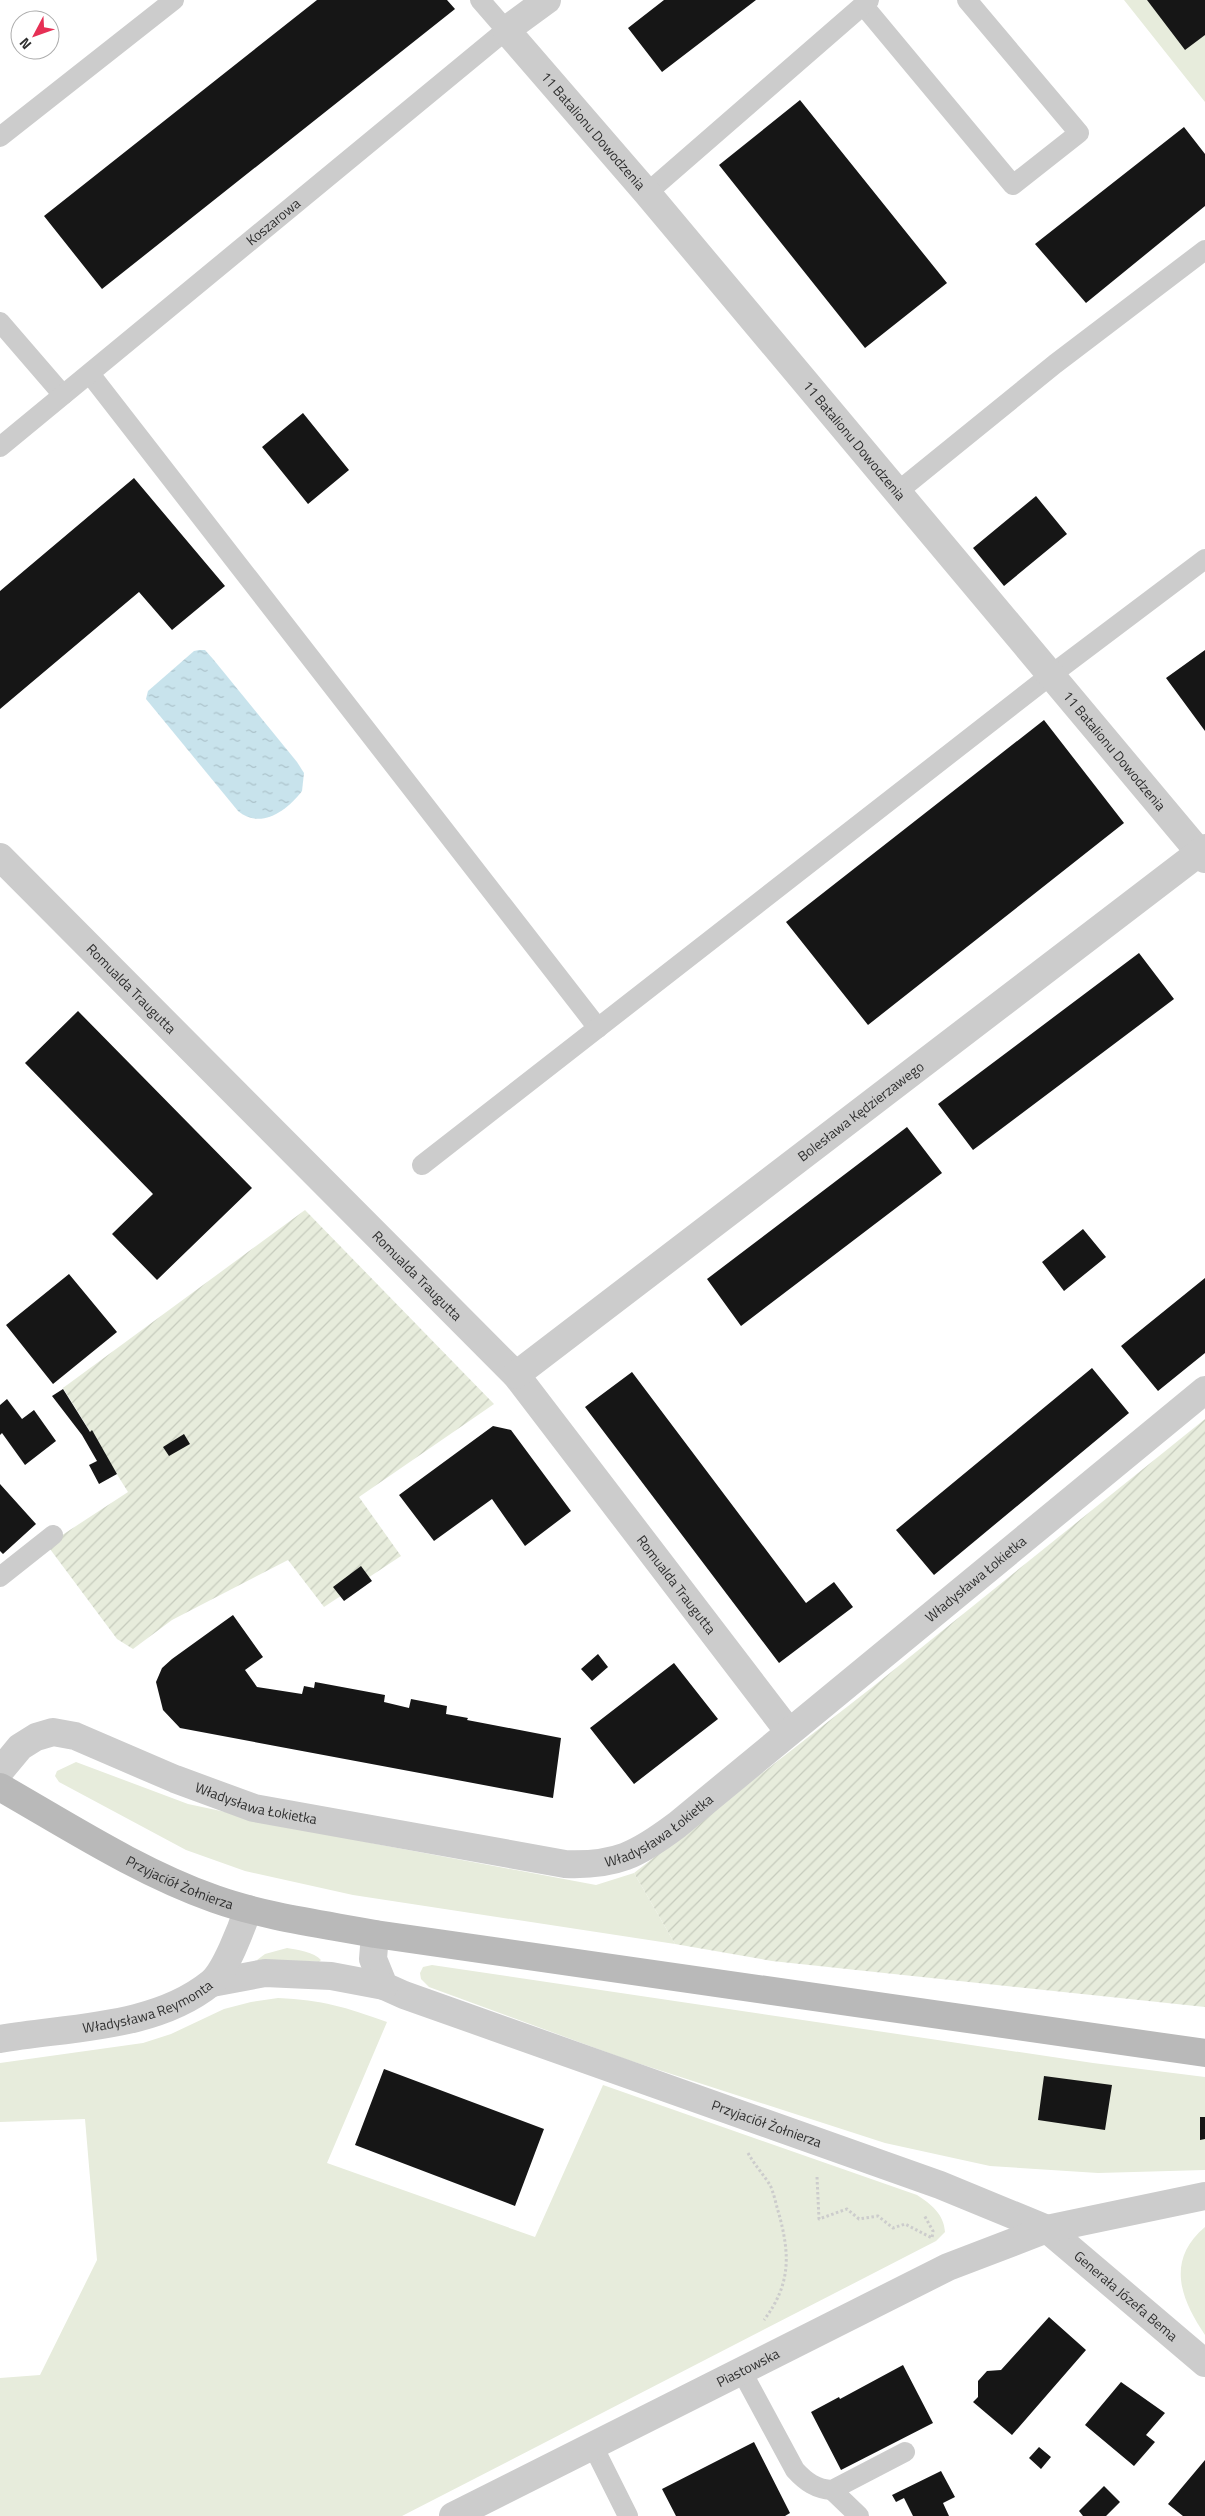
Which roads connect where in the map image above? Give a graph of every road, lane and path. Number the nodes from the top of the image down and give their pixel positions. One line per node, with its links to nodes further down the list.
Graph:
1 (174, 0): 7 (lane)
2 (480, 0): 6 (lane)
3 (547, 0): 6 (street, Koszarowa)
4 (967, 0): 5 (lane)
5 (866, 3): 8 (lane)
6 (506, 30): 8 (street, 11 Batalionu Dowodzenia); 11 (lane, Koszarowa)
7 (0, 137)
8 (647, 193): 14 (street, 11 Batalionu Dowodzenia)
9 (1205, 250): 14 (lane)
10 (0, 322): 12 (lane)
11 (90, 374): 12 (lane, Koszarowa); 19 (lane)
12 (64, 395): 13 (lane, Koszarowa)
13 (0, 447)
14 (896, 492): 16 (street, 11 Batalionu Dowodzenia)
15 (1205, 559): 16 (lane)
16 (1052, 675): 17 (street, 11 Batalionu Dowodzenia); 19 (lane)
17 (1203, 853): 21 (street, Bolesława Kędzierzawego)
18 (0, 857): 21 (street, Romualda Traugutta)
19 (598, 1028): 20 (lane)
20 (422, 1165)
21 (516, 1375): 25 (street, Romualda Traugutta)
22 (1205, 1390): 25 (street, Władysława Łokietka)
23 (53, 1535): 24 (lane)
24 (0, 1577)
25 (790, 1732): 26 (street, Władysława Łokietka)
26 (0, 1771)
27 (0, 1787): 28 (main road, Przyjaciół Żołnierza)
28 (248, 1909): 29 (main road, Przyjaciół Żołnierza); 30 (street, Władysława Reymonta)
29 (375, 1934): 31 (street); 33 (main road, Przyjaciół Żołnierza)
30 (212, 1982): 31 (street, Przyjaciół Żołnierza); 32 (street, Władysława Reymonta)
31 (384, 1986): 37 (street, Przyjaciół Żołnierza)
32 (7, 2038)
33 (1205, 2053)
34 (744, 2147): 39 (path)
35 (817, 2176): 38 (path)
36 (1205, 2196): 37 (street)
37 (1047, 2229): 40 (street, Generała Józefa Bema); 41 (street, Piastowska)
38 (932, 2238)
39 (763, 2321)
40 (1205, 2363)
41 (741, 2370): 42 (street, Piastowska); 44 (lane)
42 (592, 2444): 45 (street, Piastowska); 46 (lane)
43 (905, 2452): 44 (lane)
44 (832, 2490): 47 (lane)
45 (453, 2516)
46 (628, 2516)
47 (859, 2516)

